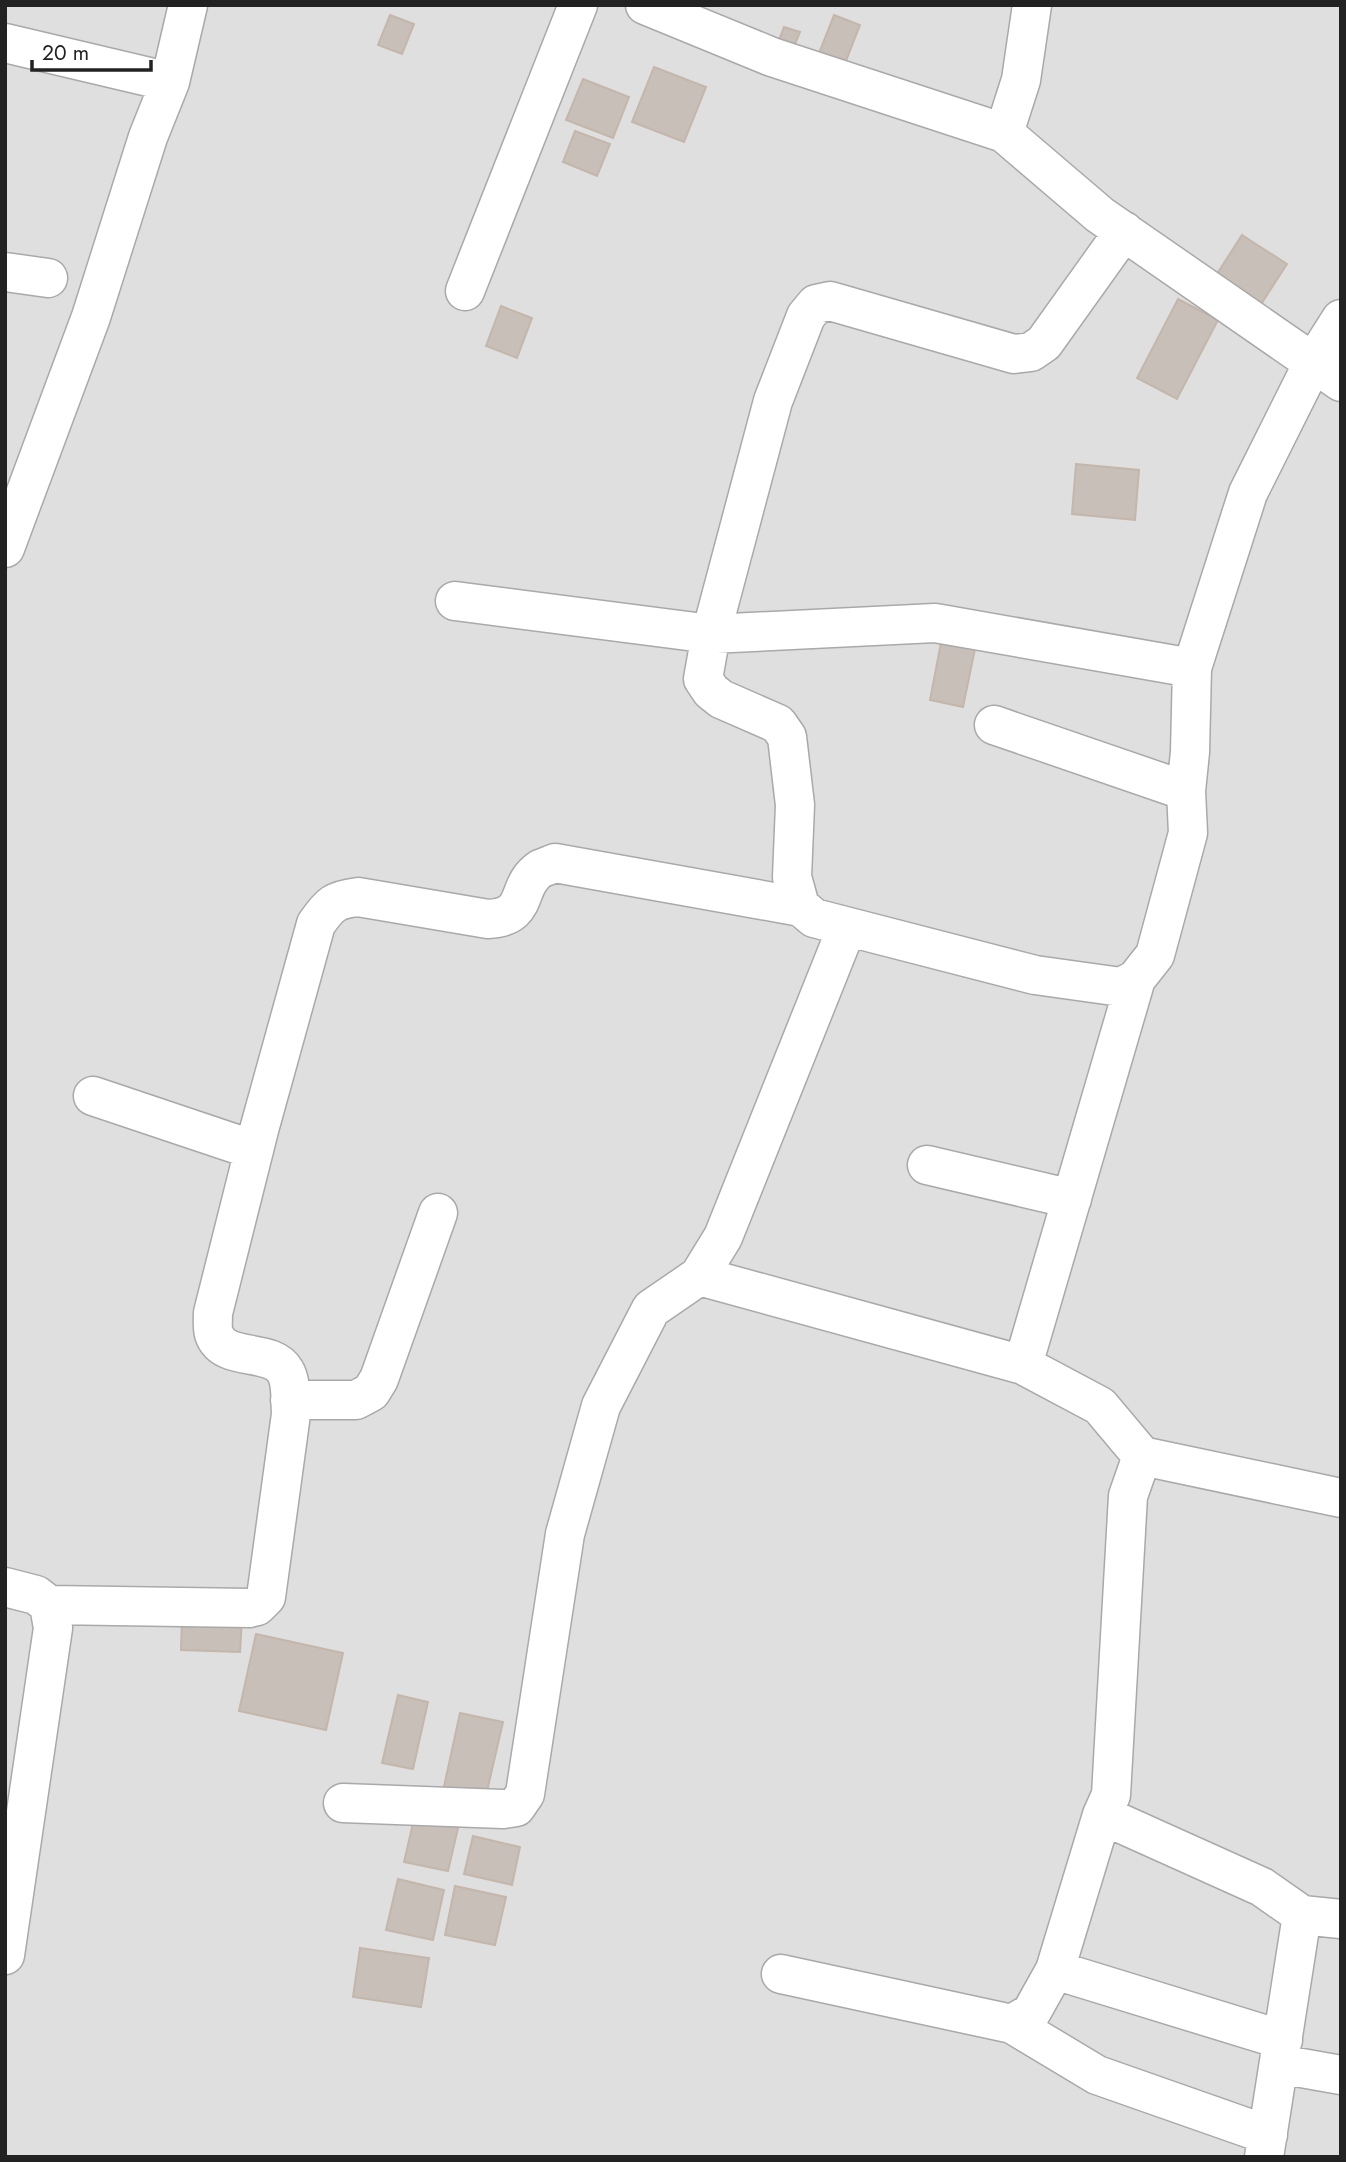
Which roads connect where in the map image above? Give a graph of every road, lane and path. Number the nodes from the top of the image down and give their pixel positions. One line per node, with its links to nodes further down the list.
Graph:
1 (188, 5): 6 (street)
2 (578, 5): 11 (street)
3 (645, 5): 7 (street)
4 (1032, 5): 7 (street)
5 (5, 43): 6 (street)
6 (170, 82): 14 (street)
7 (1004, 133): 8 (street)
8 (1124, 231): 13 (street); 16 (street)
9 (5, 272): 10 (street)
10 (48, 278)
11 (465, 291)
12 (1341, 320): 13 (street)
13 (1327, 372): 17 (street)
14 (5, 548)
15 (455, 601): 16 (street)
16 (711, 635): 17 (street); 20 (street)
17 (1192, 668): 19 (street)
18 (994, 725): 19 (street)
19 (1186, 792): 22 (street)
20 (801, 907): 21 (street); 24 (street)
21 (847, 927): 22 (street); 28 (street)
22 (1136, 979): 26 (street)
23 (93, 1096): 24 (street)
24 (254, 1150): 30 (street)
25 (927, 1165): 26 (street)
26 (1072, 1199): 29 (street)
27 (438, 1213): 30 (street)
28 (699, 1276): 29 (street); 35 (street)
29 (1023, 1365): 31 (street)
30 (290, 1400): 34 (street)
31 (1142, 1455): 32 (street); 36 (street)
32 (1341, 1498)
33 (5, 1587): 34 (street)
34 (49, 1605): 39 (street)
35 (343, 1803)
36 (1102, 1815): 37 (street); 40 (street)
37 (1302, 1915): 38 (street); 43 (street)
38 (1341, 1919)
39 (5, 1955)
40 (1055, 1970): 42 (street); 43 (street)
41 (781, 1974): 42 (street)
42 (1012, 2024): 45 (street)
43 (1281, 2052): 44 (street); 45 (street)
44 (1341, 2075)
45 (1266, 2146)

